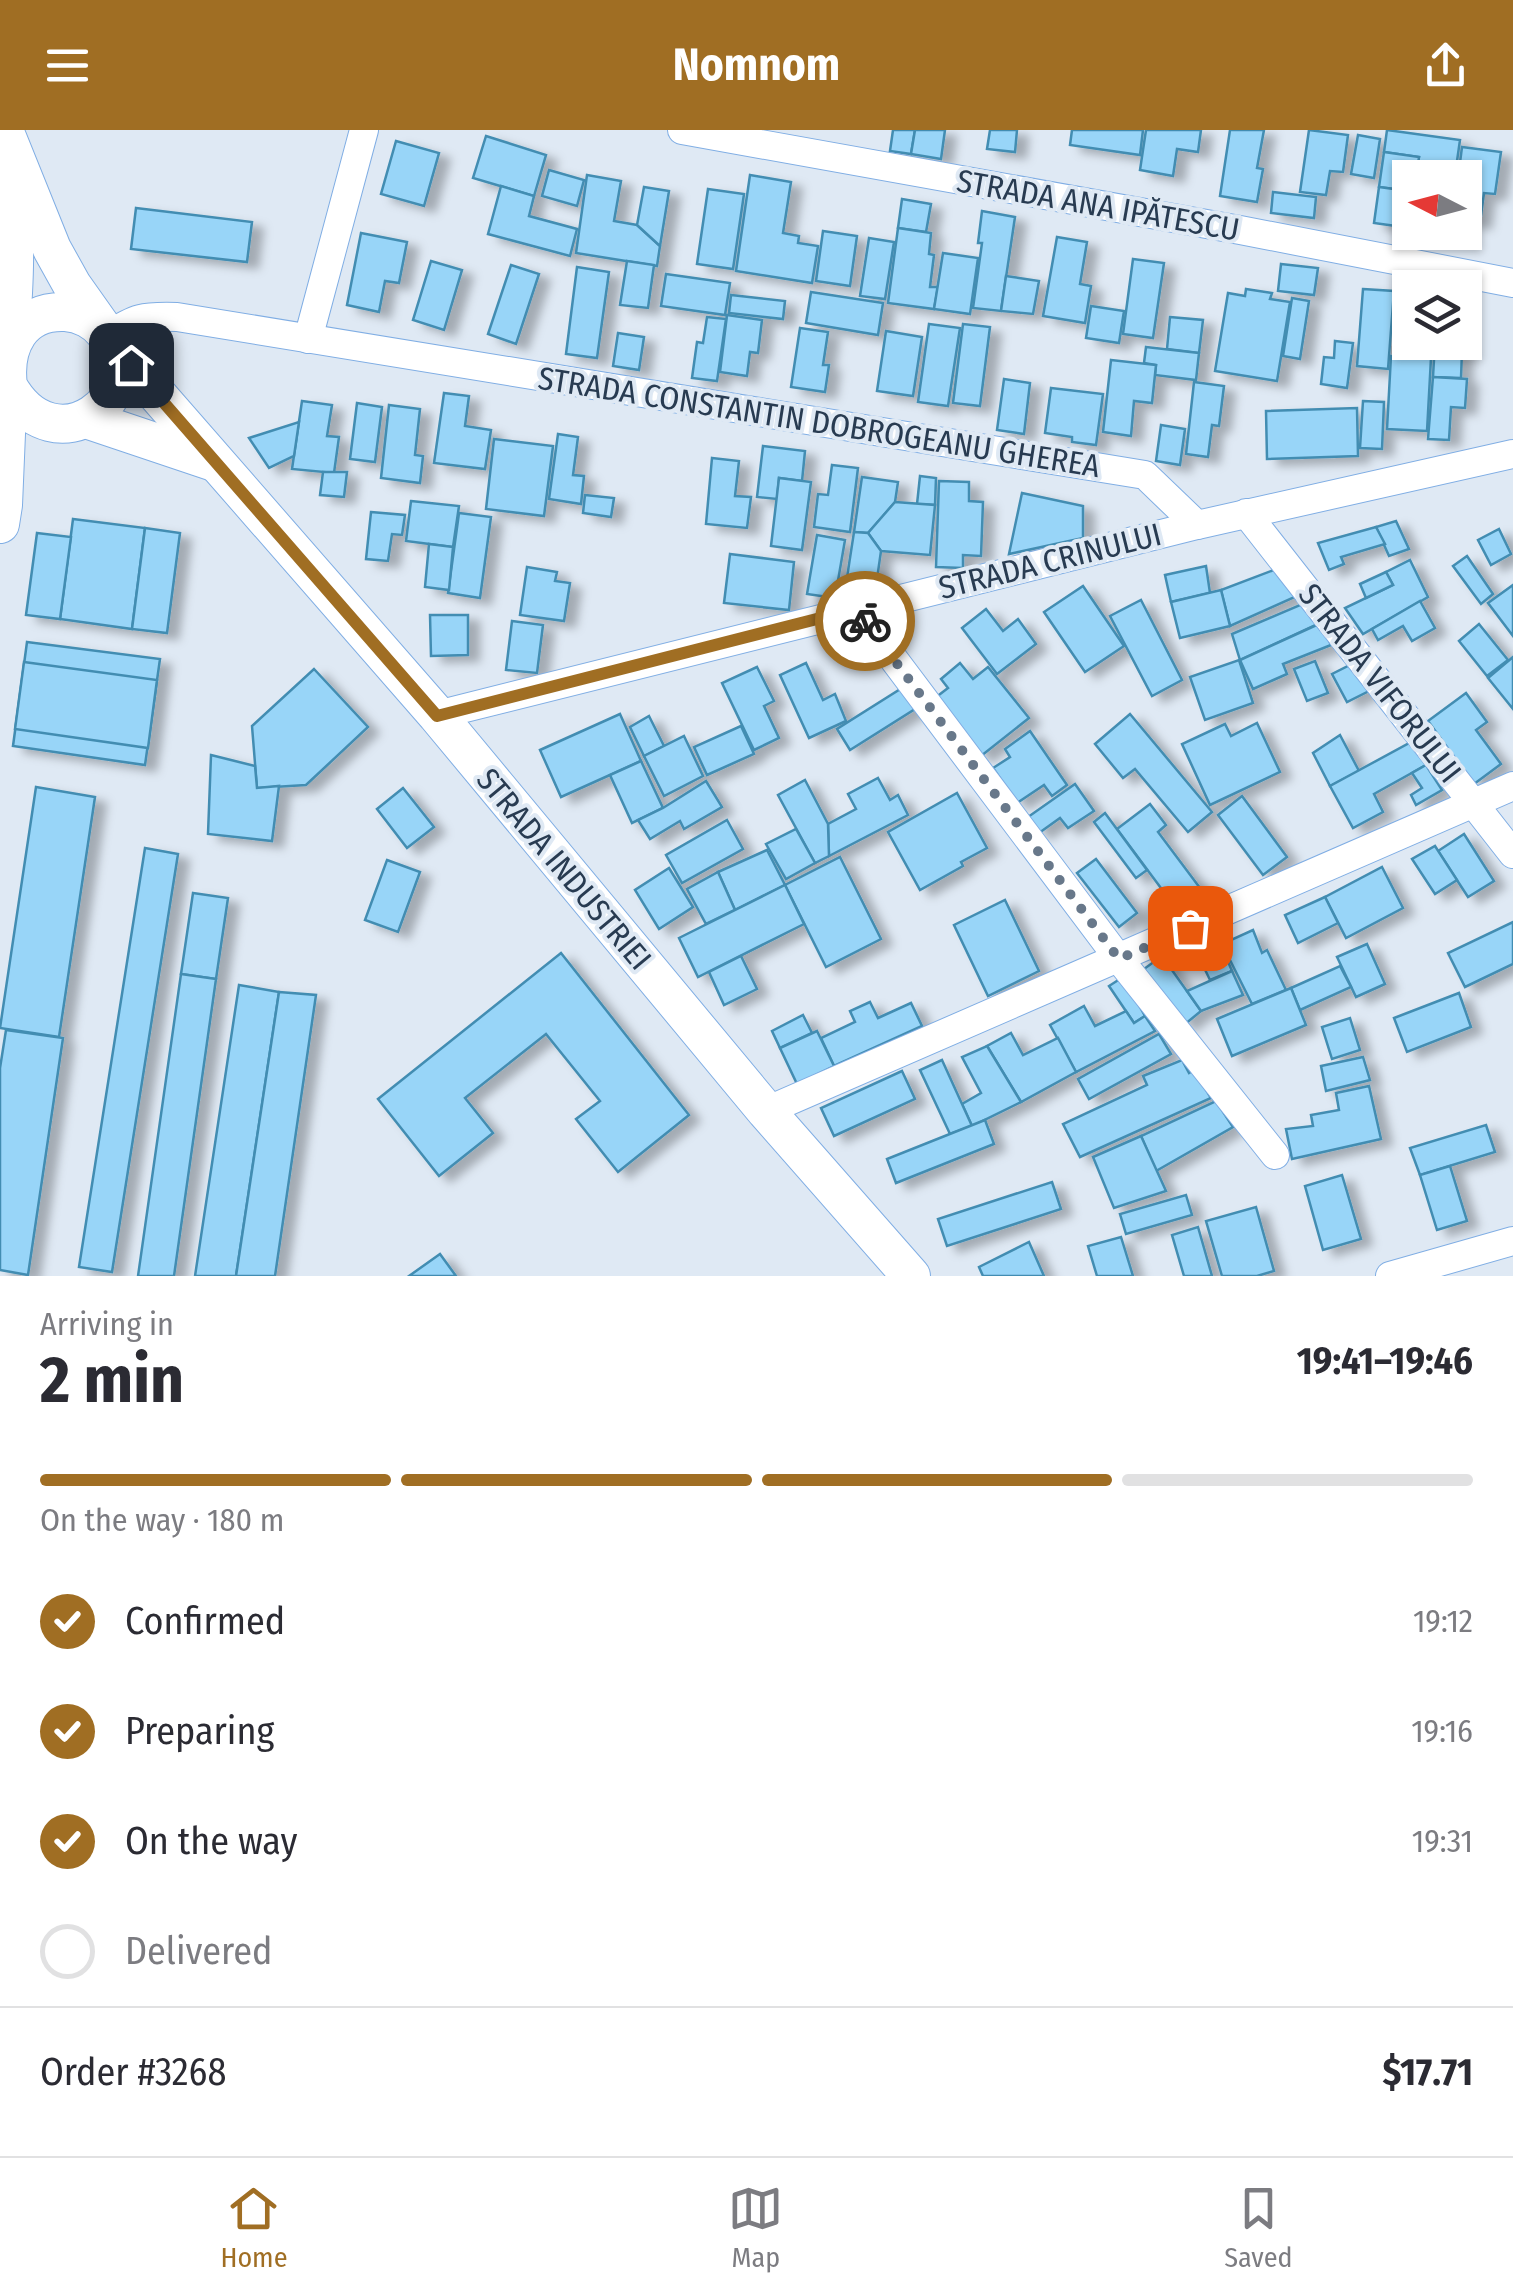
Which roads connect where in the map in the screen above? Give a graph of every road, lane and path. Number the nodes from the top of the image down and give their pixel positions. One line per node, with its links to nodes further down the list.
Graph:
1 (4, 130): 5 (street, STRADA INDUSTRIEI); 7 (street)
2 (364, 130): 6 (street)
3 (682, 130): 4 (street, STRADA ANA IPĂTESCU)
4 (1513, 284)
5 (107, 336): 6 (street, STRADA CONSTANTIN DOBROGEANU GHEREA); 7 (street); 9 (street); 11 (street, STRADA INDUSTRIEI)
6 (308, 339): 14 (street, STRADA CONSTANTIN DOBROGEANU GHEREA)
7 (9, 348): 8 (street)
8 (8, 386): 9 (street); 13 (street)
9 (77, 422): 11 (street, STRADA INDUSTRIEI); 13 (street)
10 (1513, 454): 12 (street)
11 (216, 463): 16 (street, STRADA INDUSTRIEI)
12 (1246, 513): 14 (street); 18 (street, STRADA VIFORULUI)
13 (2, 515)
14 (1197, 525): 15 (street, STRADA CRINULUI)
15 (856, 609): 16 (street, STRADA CRINULUI); 20 (street)
16 (437, 716): 21 (street, STRADA INDUSTRIEI)
17 (1513, 786): 18 (street)
18 (1474, 802): 19 (street, STRADA VIFORULUI); 20 (street)
19 (1513, 854)
20 (1119, 959): 21 (street); 22 (street)
21 (766, 1111): 25 (street, STRADA INDUSTRIEI)
22 (1275, 1156)
23 (1513, 1241): 24 (street)
24 (1429, 1270): 26 (street)
25 (911, 1276)
26 (1390, 1276)

